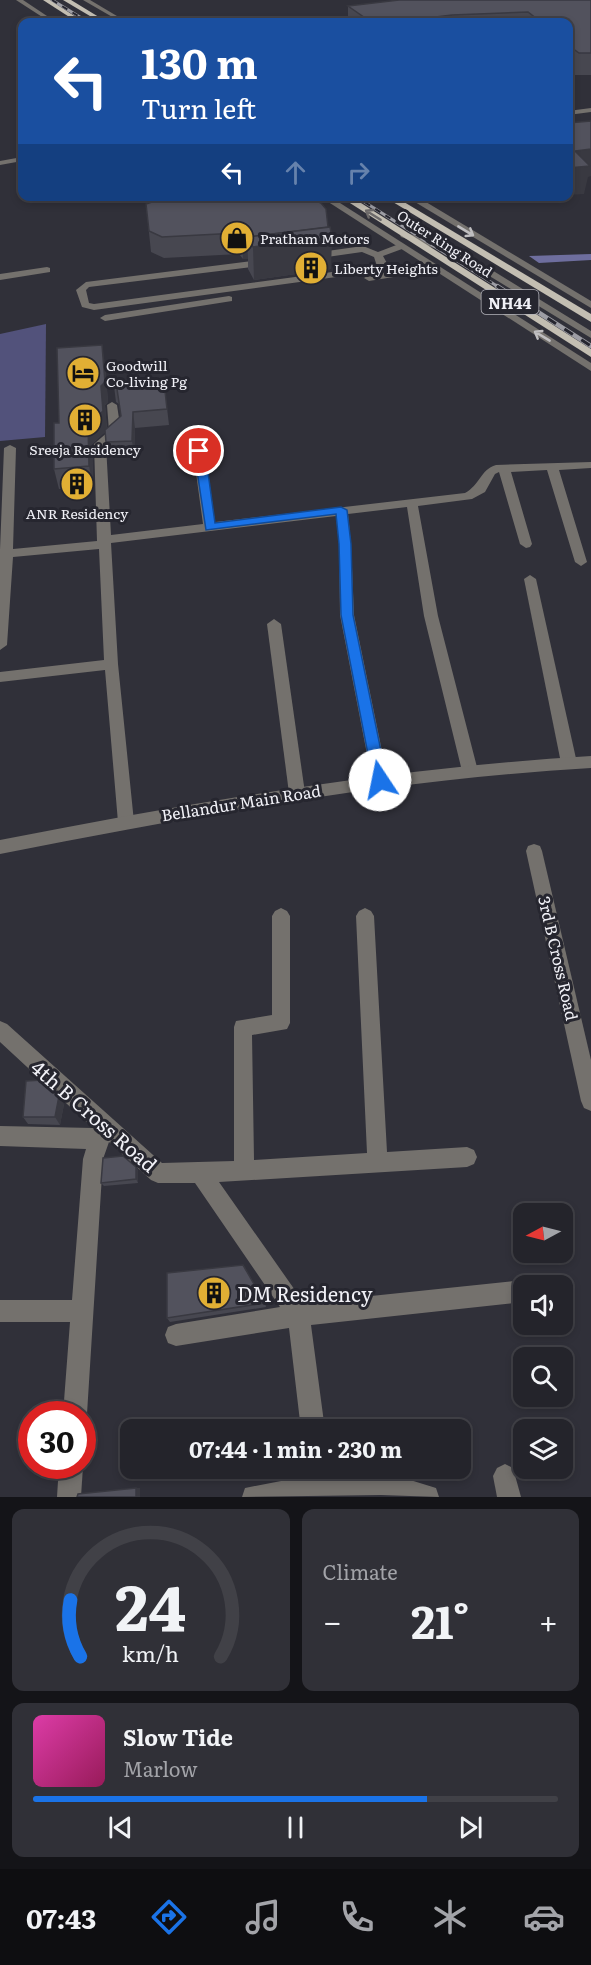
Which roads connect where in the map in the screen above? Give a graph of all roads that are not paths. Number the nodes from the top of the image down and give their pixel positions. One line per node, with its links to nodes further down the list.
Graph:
1 (19, 0): 6 (street)
2 (35, 0): 7 (highway)
3 (46, 0): 8 (highway)
4 (66, 0): 9 (highway)
5 (86, 0): 10 (street)
6 (47, 18)
7 (63, 18)
8 (75, 18)
9 (97, 18)
10 (117, 18)
11 (591, 110): 12 (street)
12 (573, 112)
13 (591, 117): 14 (street)
14 (573, 119)
15 (18, 158): 16 (street)
16 (0, 161)
17 (330, 201): 22 (street)
18 (351, 201): 21 (highway, Outer Ring Road / NH44, one-way to 18)
19 (395, 201): 33 (highway, Outer Ring Road / NH44)
20 (417, 201): 31 (street, one-way to 31)
21 (404, 235): 34 (street); 35 (highway, Outer Ring Road / NH44)
22 (399, 247): 23 (street); 27 (street)
23 (378, 255): 24 (street); 30 (street)
24 (304, 257)
25 (281, 261): 26 (street)
26 (234, 267): 30 (street); 30 (street)
27 (433, 268): 32 (street); 36 (street, one-way to 27)
28 (46, 270): 29 (street)
29 (0, 277)
30 (244, 287)
31 (591, 305)
32 (105, 318)
33 (591, 319)
34 (591, 335)
35 (586, 351)
36 (591, 368)
37 (112, 405): 46 (street)
38 (10, 448): 48 (street)
39 (199, 451): 45 (street)
40 (591, 465): 41 (street)
41 (552, 467): 42 (street); 49 (street)
42 (504, 468): 43 (street); 47 (street)
43 (411, 503): 44 (street); 57 (street)
44 (341, 510): 45 (street); 58 (street)
45 (210, 527): 46 (street)
46 (104, 542): 48 (street); 53 (street)
47 (526, 544)
48 (3, 554): 52 (street)
49 (581, 562)
50 (530, 579): 56 (street)
51 (274, 624): 59 (street)
52 (0, 645)
53 (111, 664): 54 (street); 60 (street)
54 (0, 677)
55 (591, 762): 56 (street, Bellandur Main Road)
56 (569, 763): 57 (street, Bellandur Main Road)
57 (470, 771): 58 (street, Bellandur Main Road)
58 (380, 780): 59 (street, Bellandur Main Road)
59 (297, 793): 60 (street, Bellandur Main Road)
60 (126, 822): 61 (street, Bellandur Main Road)
61 (0, 847)
62 (534, 851): 66 (street, 3rd B Cross Road)
63 (281, 916): 72 (street)
64 (365, 916): 71 (street)
65 (0, 1030): 68 (street, 4th B Cross Road)
66 (586, 1052): 67 (street, 3rd B Cross Road)
67 (591, 1101)
68 (102, 1132): 69 (street); 73 (street, 4th B Cross Road); 76 (street)
69 (0, 1136)
70 (467, 1157): 71 (street, 4th B Cross Road)
71 (378, 1163): 72 (street, 4th B Cross Road)
72 (244, 1171): 73 (street, 4th B Cross Road)
73 (200, 1173): 77 (street)
74 (513, 1292): 77 (street)
75 (0, 1311): 76 (street)
76 (83, 1311): 79 (street)
77 (299, 1315): 78 (street); 80 (street)
78 (176, 1335)
79 (76, 1401)
80 (312, 1419)
81 (70, 1479): 85 (street)
82 (312, 1479): 86 (street)
83 (329, 1479): 84 (street)
84 (382, 1490): 87 (street)
85 (69, 1497)
86 (254, 1497)
87 (427, 1497)

